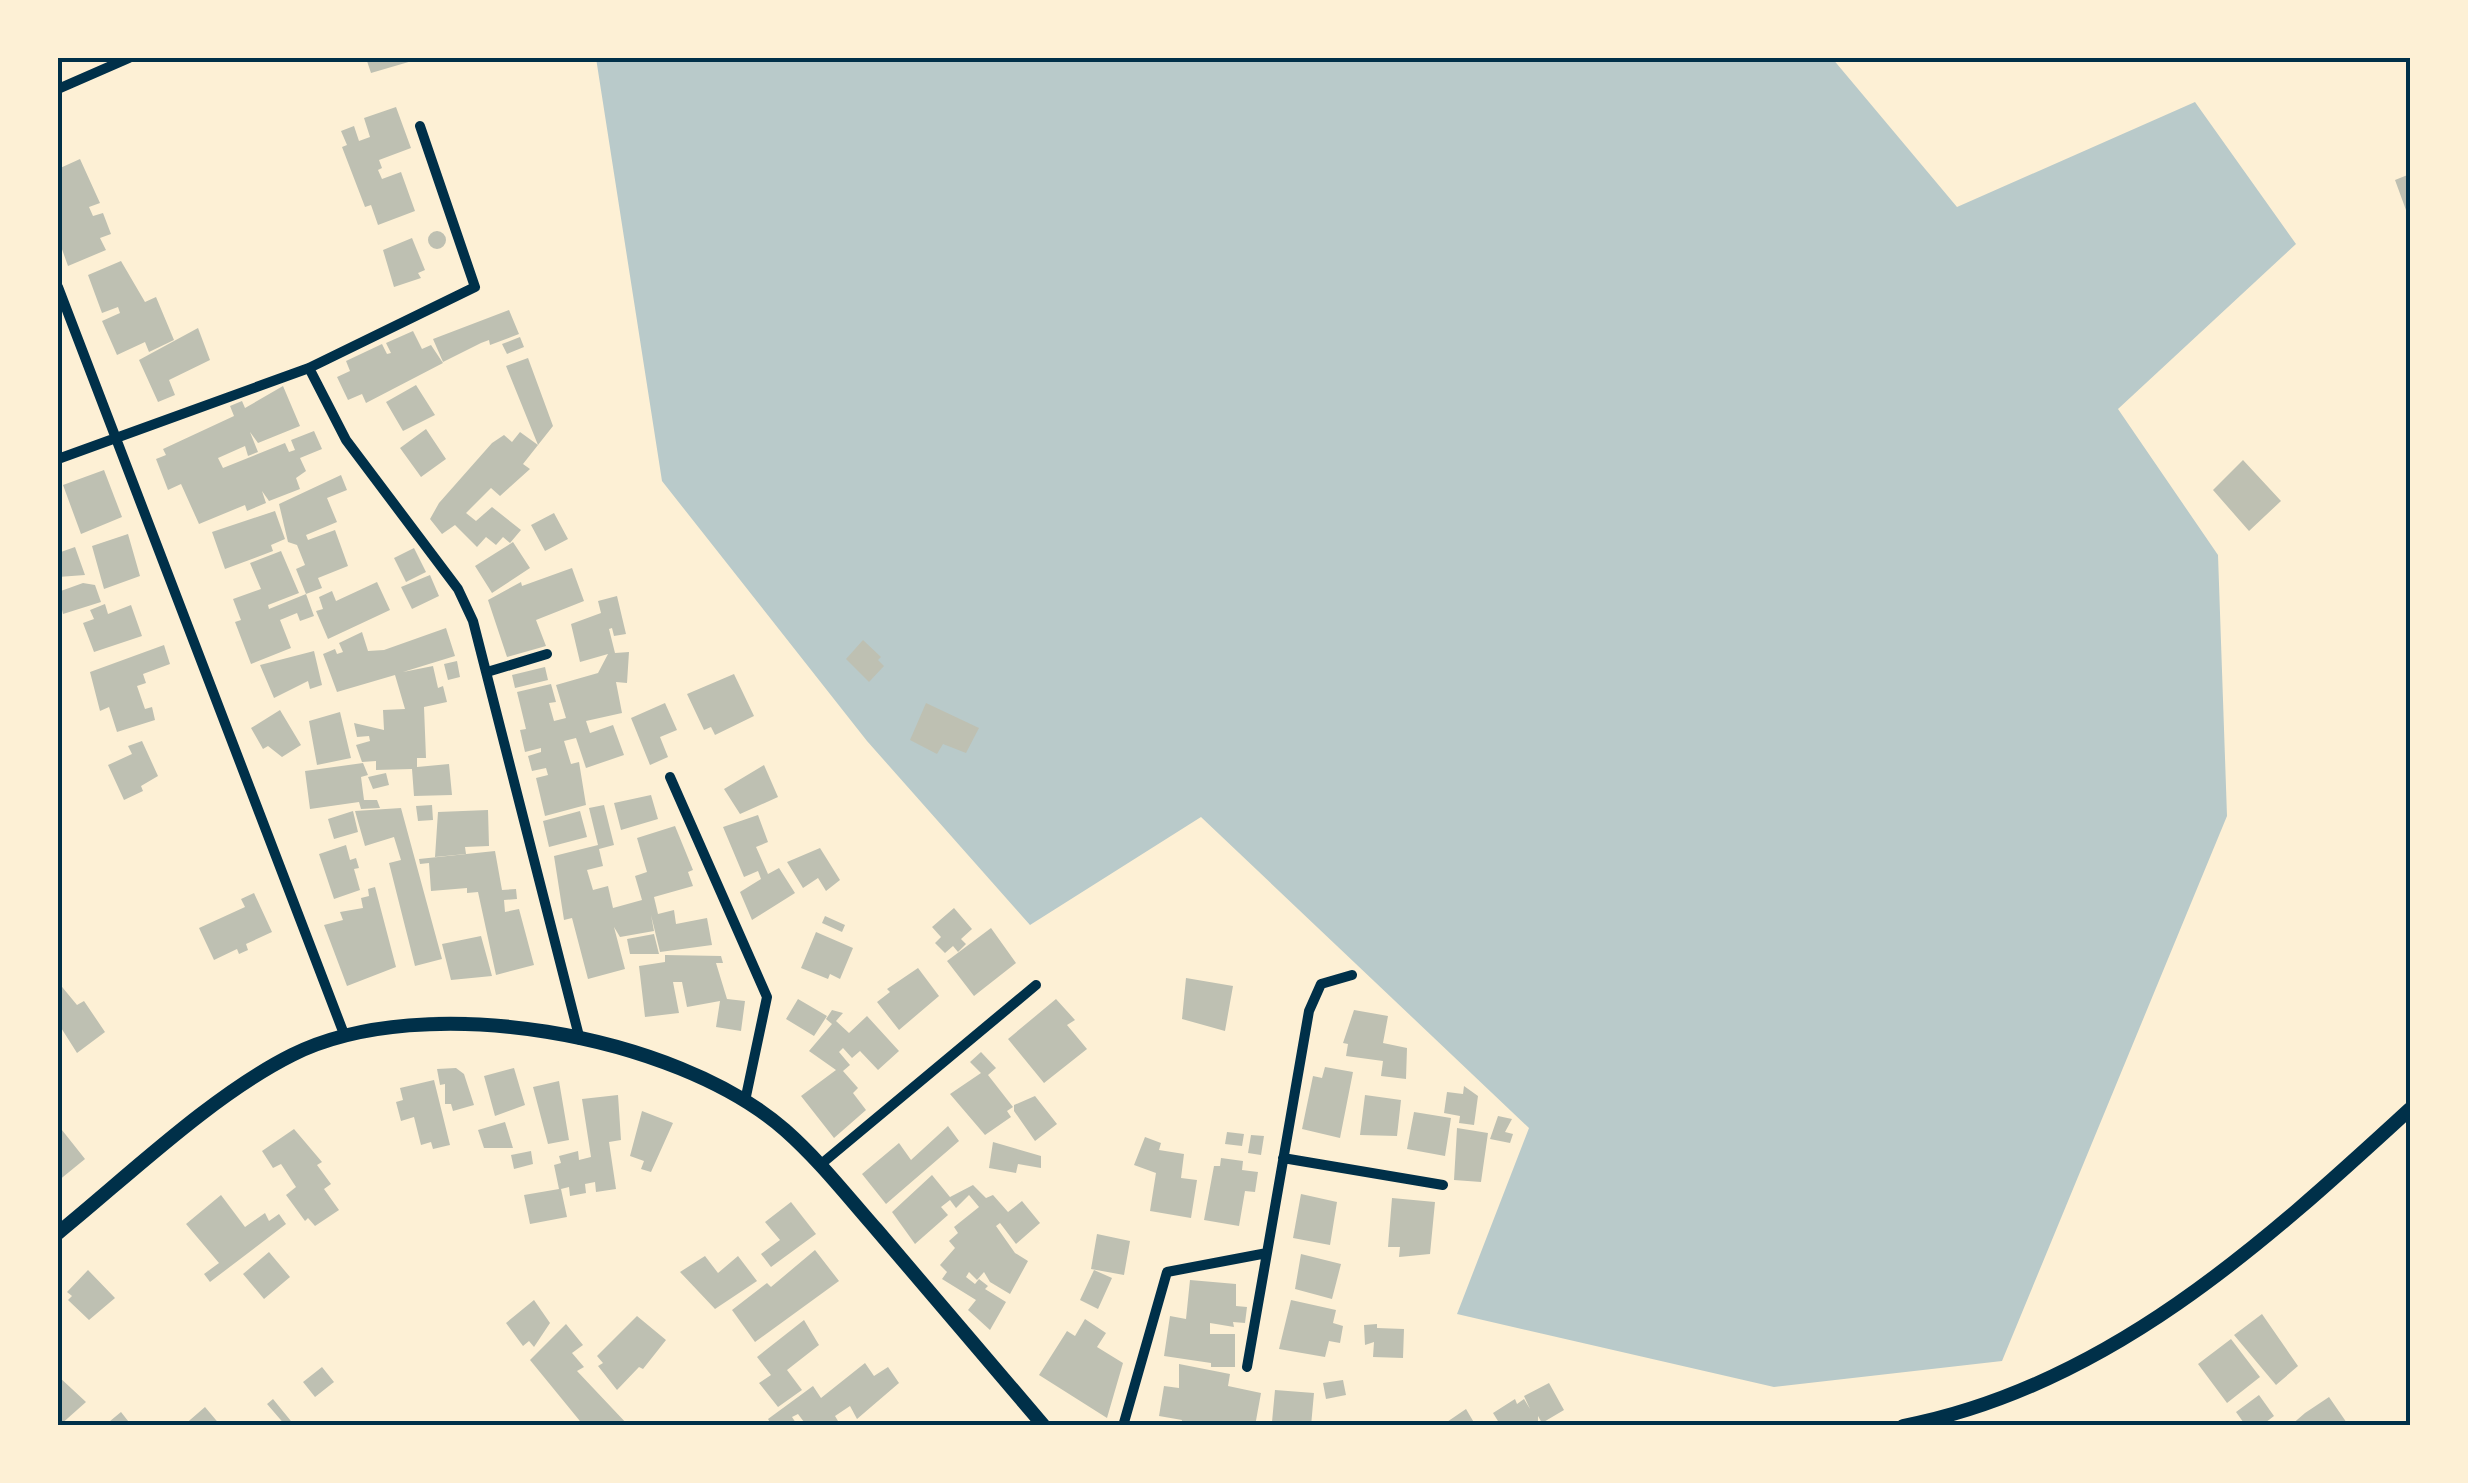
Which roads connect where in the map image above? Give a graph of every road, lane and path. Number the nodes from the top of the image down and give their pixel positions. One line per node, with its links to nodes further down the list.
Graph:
1 (128, 58): 2 (street)
2 (58, 89)
3 (420, 126): 5 (street)
4 (58, 287): 6 (street)
5 (308, 368): 6 (street); 9 (street)
6 (115, 438): 7 (street); 13 (street)
7 (58, 460)
8 (547, 654): 9 (street)
9 (487, 672): 14 (street)
10 (670, 777): 15 (street)
11 (1352, 976): 17 (street)
12 (1036, 985): 18 (street)
13 (344, 1034): 14 (main road); 20 (main road)
14 (580, 1040): 15 (main road)
15 (745, 1101): 18 (main road)
16 (2410, 1109): 25 (main road)
17 (1283, 1158): 19 (street); 21 (street)
18 (820, 1166): 23 (main road)
19 (1444, 1185)
20 (58, 1233)
21 (1267, 1253): 22 (street); 24 (street)
22 (1247, 1367)
23 (1044, 1426)
24 (1124, 1426)
25 (1903, 1426)

